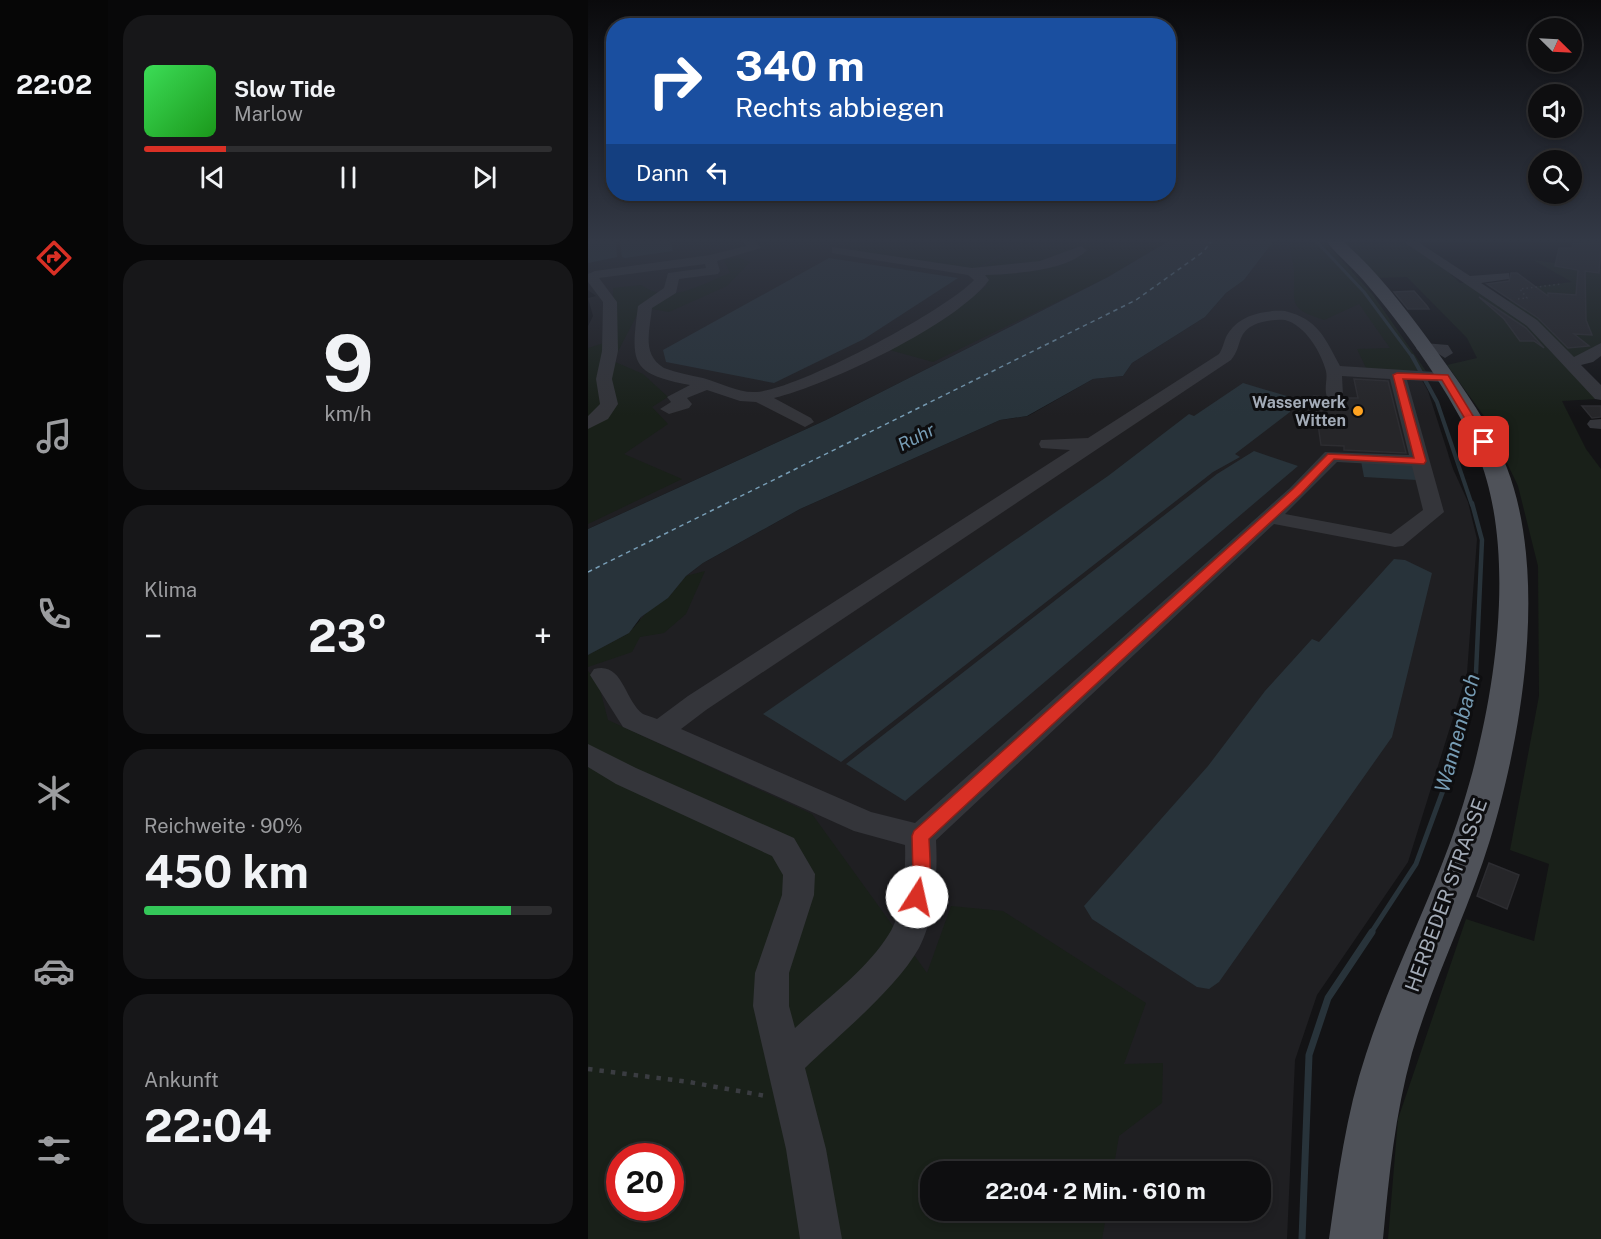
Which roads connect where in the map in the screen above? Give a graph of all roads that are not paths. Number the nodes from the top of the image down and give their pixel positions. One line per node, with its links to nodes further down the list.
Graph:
1 (634, 299): 12 (street)
2 (609, 300): 18 (street)
3 (957, 300): 15 (street)
4 (1387, 300): 10 (main road, HERBEDER STRASSE)
5 (1499, 300): 9 (street)
6 (1280, 301): 7 (street)
7 (1255, 318): 11 (street); 20 (street)
8 (1601, 348): 9 (street)
9 (1569, 363): 14 (street)
10 (1426, 368): 11 (street); 21 (street); 29 (main road, HERBEDER STRASSE)
11 (1334, 371): 13 (street)
12 (705, 386): 15 (street); 16 (street)
13 (1335, 395)
14 (1601, 395)
15 (759, 397): 17 (street)
16 (669, 408)
17 (805, 422)
18 (588, 424)
19 (1048, 444): 20 (street)
20 (1092, 444): 24 (street)
21 (1420, 461): 22 (street); 22 (street)
22 (1269, 518): 26 (street)
23 (603, 675): 24 (street)
24 (660, 730): 26 (street)
25 (588, 754): 27 (street)
26 (920, 836): 27 (street)
27 (784, 1063): 28 (street)
28 (821, 1239)
29 (1356, 1239)

